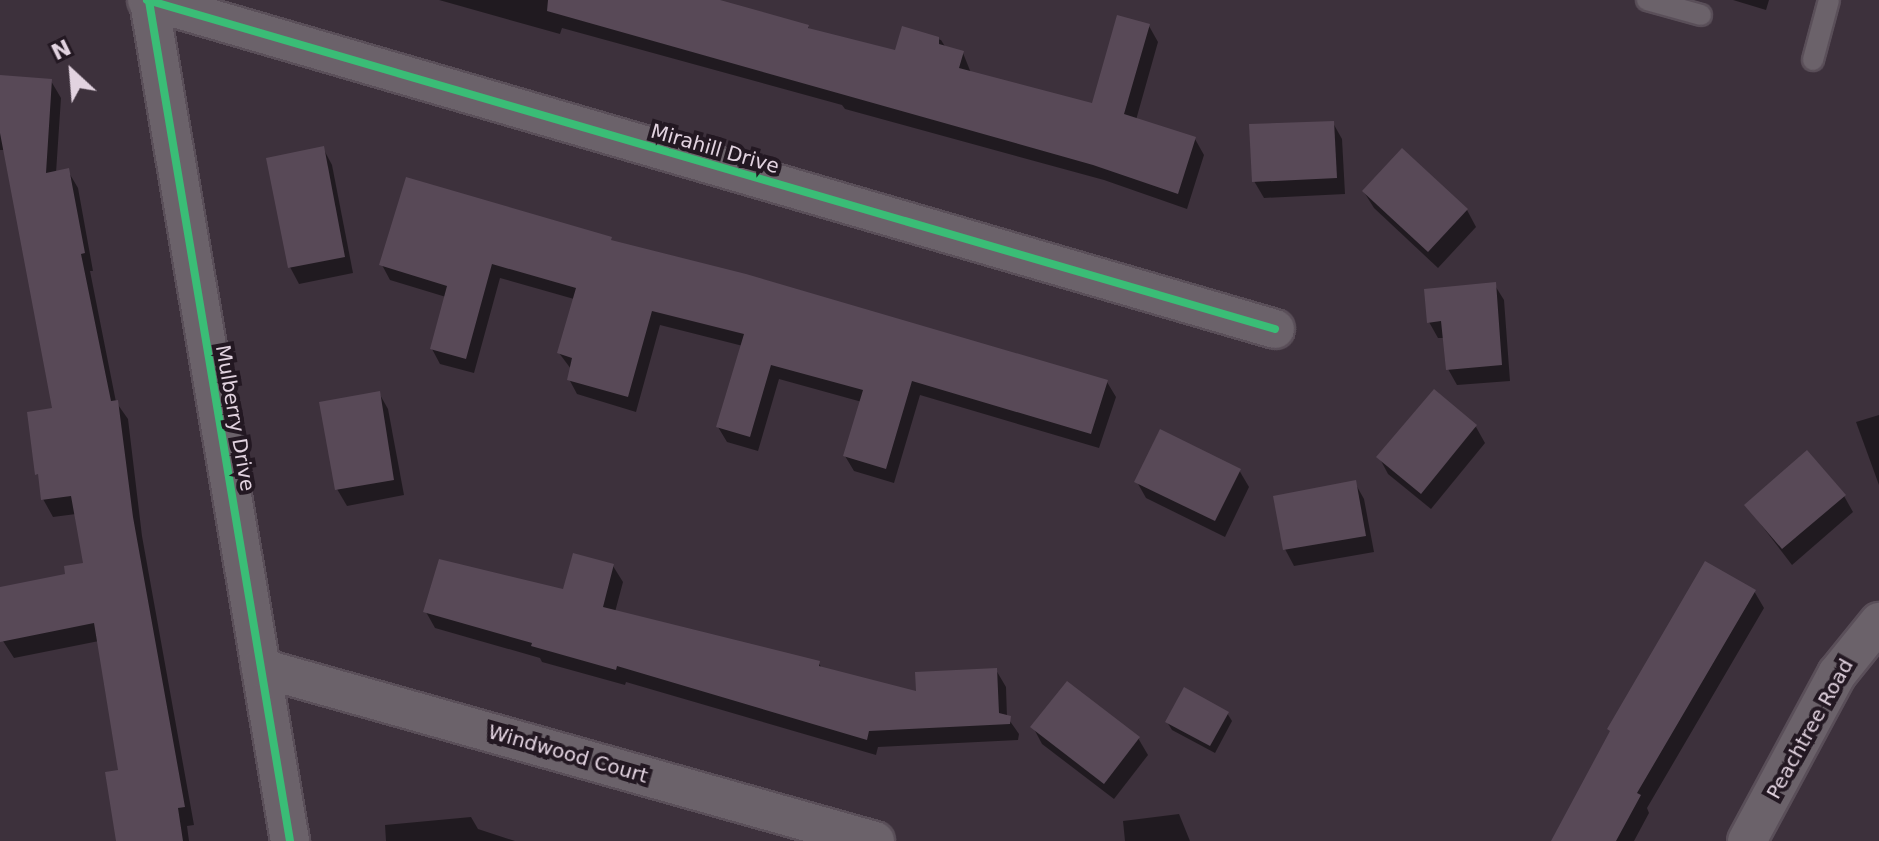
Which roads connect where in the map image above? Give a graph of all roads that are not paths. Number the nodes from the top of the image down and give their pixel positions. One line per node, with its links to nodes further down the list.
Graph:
1 (148, 0): 6 (street, Mirahill Drive); 8 (street, Mulberry Drive)
2 (1647, 0): 4 (lane)
3 (1829, 0): 5 (lane)
4 (1701, 15)
5 (1813, 60)
6 (1275, 329)
7 (1879, 622): 11 (street, Peachtree Road)
8 (261, 668): 9 (street, Mulberry Drive); 10 (street, Windwood Court)
9 (290, 841)
10 (875, 841)
11 (1747, 841)

